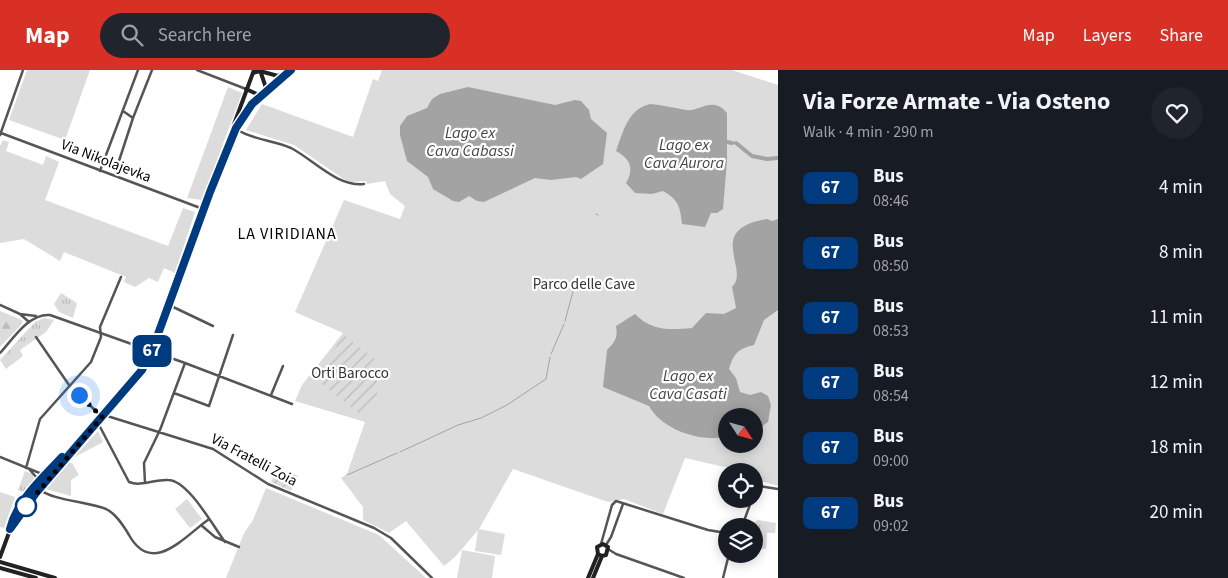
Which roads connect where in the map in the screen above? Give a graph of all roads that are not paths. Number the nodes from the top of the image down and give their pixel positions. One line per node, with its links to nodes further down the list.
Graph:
1 (24, 70): 16 (street)
2 (138, 70): 11 (street)
3 (152, 70): 13 (street)
4 (197, 70): 8 (street)
5 (290, 70): 6 (street); 9 (street)
6 (260, 71): 7 (street); 9 (street)
7 (253, 72): 8 (street)
8 (246, 89): 10 (street); 12 (street)
9 (267, 92): 10 (street)
10 (261, 96): 14 (street)
11 (123, 111): 13 (street); 19 (street)
12 (237, 113): 15 (street); 18 (street)
13 (133, 118): 20 (street)
14 (240, 122): 15 (street); 17 (street)
15 (236, 128): 17 (street); 18 (street)
16 (0, 134): 19 (street, Via Nikolajevka)
17 (246, 134): 21 (street)
18 (224, 155): 22 (street)
19 (100, 171): 22 (street, Via Nikolajevka)
20 (130, 174)
21 (364, 184)
22 (204, 209): 24 (street)
23 (121, 277): 30 (street)
24 (169, 305): 29 (street); 33 (street)
25 (0, 306): 26 (street)
26 (20, 314): 27 (street); 28 (street)
27 (36, 316): 28 (street); 30 (street)
28 (29, 322): 34 (street)
29 (213, 326)
30 (101, 333): 33 (street); 38 (street)
31 (233, 335): 37 (street)
32 (36, 337): 38 (street)
33 (152, 351): 35 (street); 42 (street)
34 (0, 353)
35 (185, 363): 37 (street); 39 (street)
36 (283, 366): 40 (street)
37 (219, 376): 39 (street); 40 (street)
38 (69, 385): 42 (street); 46 (street)
39 (174, 393): 44 (street)
40 (271, 395): 41 (street)
41 (292, 404)
42 (103, 416): 43 (street); 44 (street, Via Fratelli Zoia)
43 (97, 422): 47 (street); 48 (street)
44 (160, 430): 48 (street); 69 (street, Via Fratelli Zoia)
45 (0, 457): 46 (street)
46 (28, 468): 47 (street); 49 (street)
47 (46, 478): 49 (street)
48 (145, 483): 53 (street)
49 (38, 487): 54 (street); 63 (street)
50 (763, 487): 51 (street)
51 (778, 489)
52 (624, 504): 55 (street); 59 (street); 59 (street)
53 (209, 519): 54 (street); 56 (street)
54 (200, 525): 57 (street)
55 (718, 532)
56 (219, 534): 57 (street); 58 (street)
57 (215, 538): 58 (street)
58 (225, 542): 60 (street)
59 (605, 546): 61 (street); 62 (street); 62 (street)
60 (239, 547)
61 (616, 554): 62 (street); 72 (street)
62 (602, 555): 70 (street); 71 (street)
63 (0, 557)
64 (0, 562): 68 (street)
65 (727, 563): 73 (street)
66 (0, 568): 67 (street)
67 (36, 578)
68 (55, 578)
69 (432, 578)
70 (588, 578)
71 (593, 578)
72 (684, 578)
73 (723, 578)

